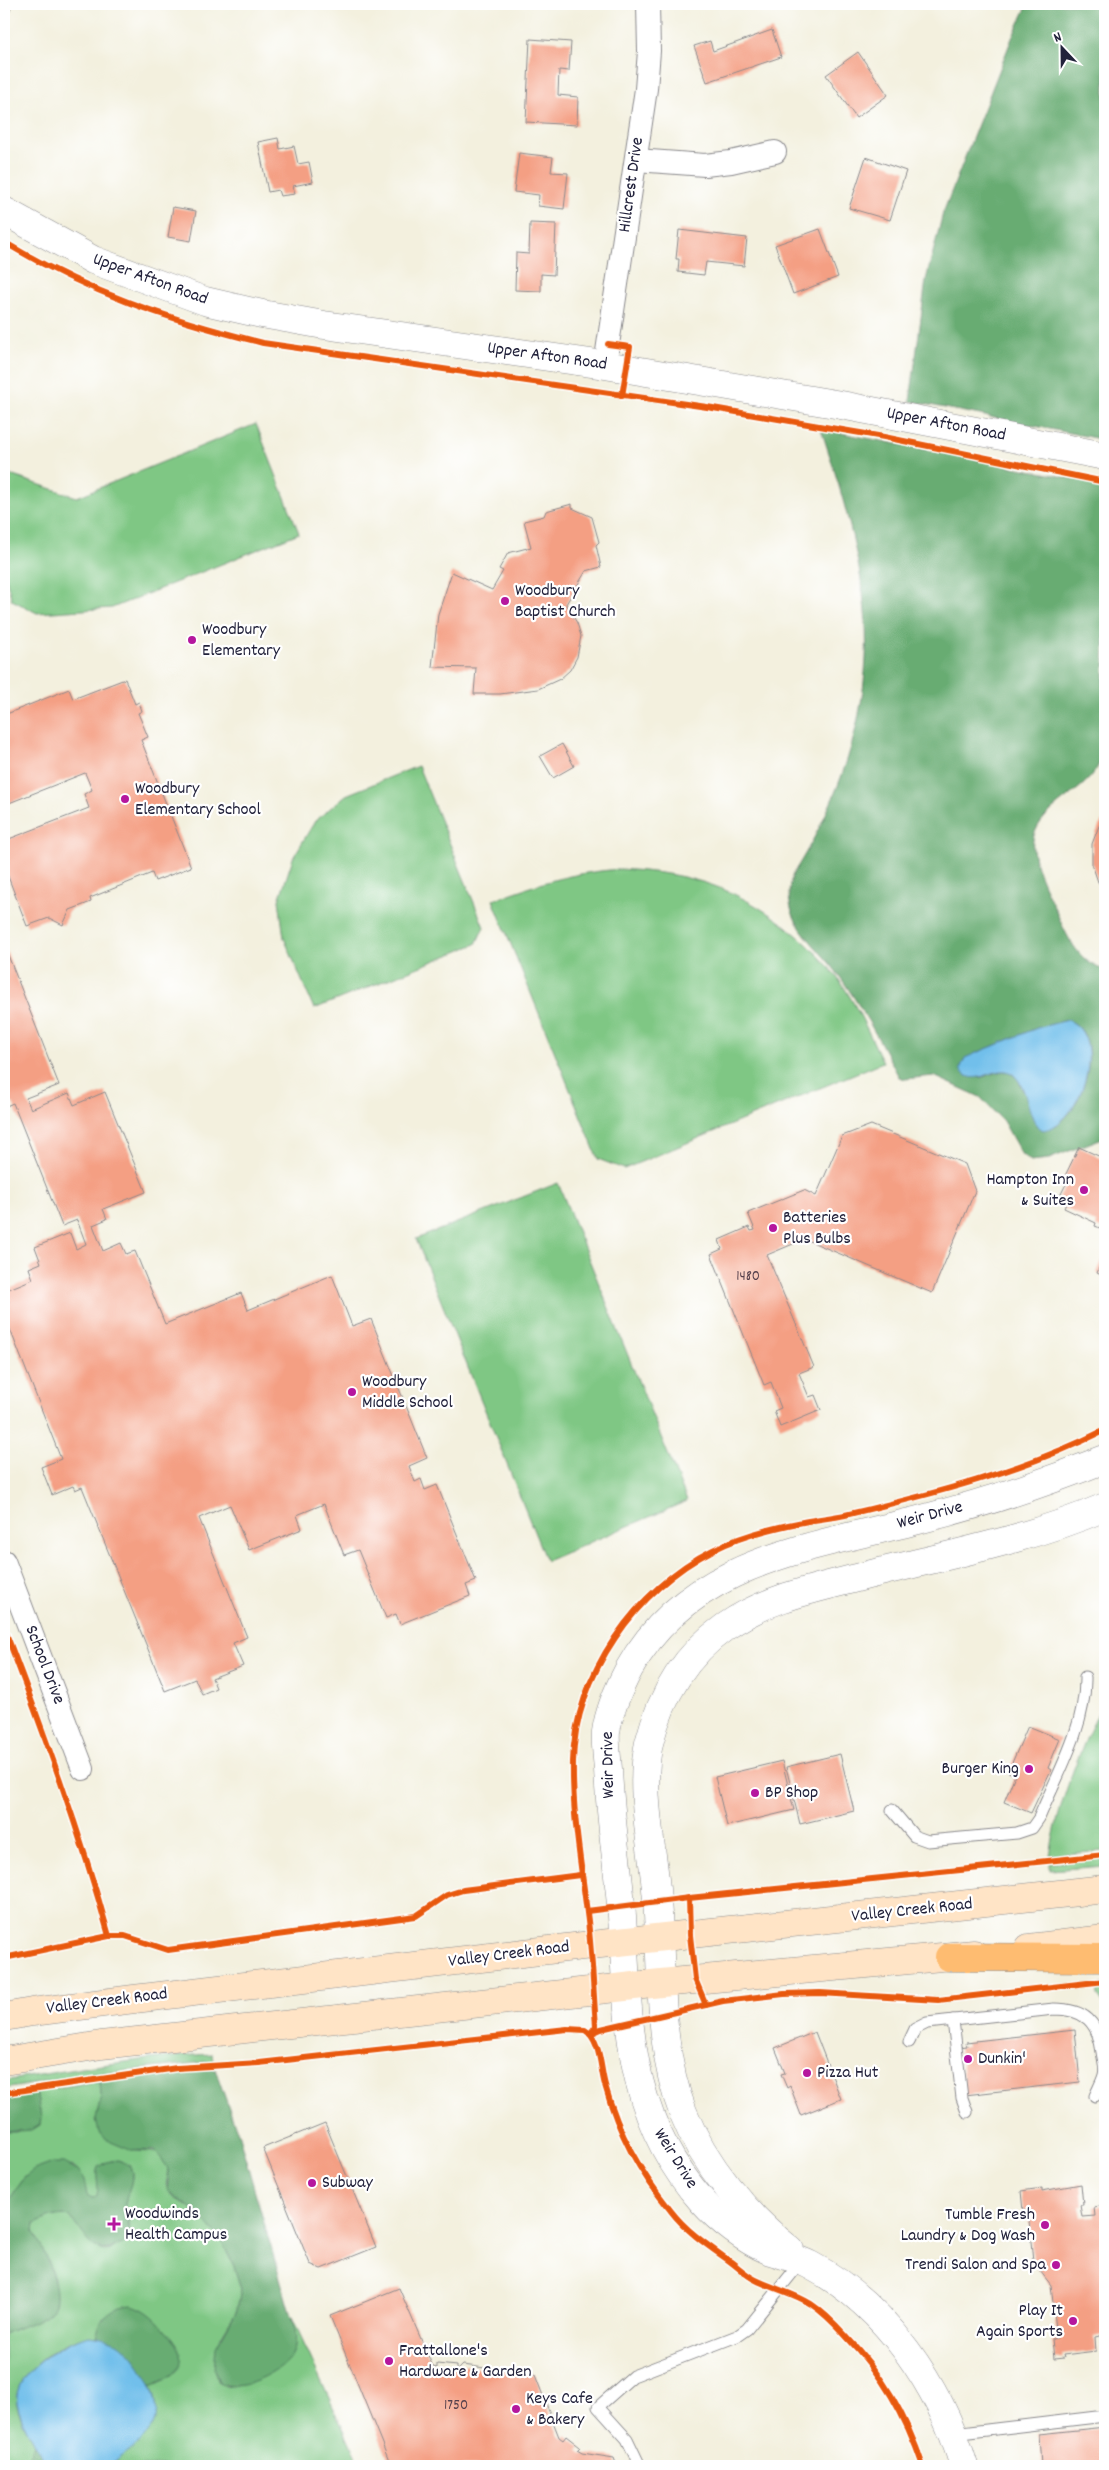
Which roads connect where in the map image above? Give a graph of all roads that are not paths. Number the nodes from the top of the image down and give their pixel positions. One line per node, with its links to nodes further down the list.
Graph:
1 (648, 4): 3 (street, Hillcrest Drive)
2 (775, 152): 3 (street)
3 (636, 160): 5 (street, Hillcrest Drive)
4 (4, 211): 5 (street, Upper Afton Road)
5 (605, 366): 6 (street, Upper Afton Road)
6 (1105, 456)
7 (1105, 1460): 16 (street, Weir Drive)
8 (1105, 1507): 14 (street, Weir Drive)
9 (4, 1561): 11 (street, School Drive)
10 (1085, 1677): 12 (lane)
11 (83, 1769)
12 (892, 1810)
13 (1105, 1889): 14 (main road, Valley Creek Road)
14 (659, 1938): 16 (main road, Valley Creek Road); 19 (street, Weir Drive)
15 (1105, 1940): 17 (main road)
16 (624, 1942): 20 (street, Weir Drive); 21 (main road, Valley Creek Road)
17 (949, 1957): 18 (highway); 19 (main road)
18 (1105, 1958)
19 (661, 1982): 20 (main road); 27 (street, Weir Drive)
20 (626, 1986): 24 (main road); 27 (street, Weir Drive)
21 (4, 2017)
22 (953, 2020): 23 (lane); 25 (lane); 26 (lane)
23 (909, 2042)
24 (4, 2061)
25 (1094, 2096)
26 (967, 2112)
27 (803, 2261): 29 (street, Weir Drive); 30 (lane)
28 (1105, 2416): 29 (lane)
29 (953, 2434): 31 (street, Weir Drive)
30 (640, 2466)
31 (964, 2466)

